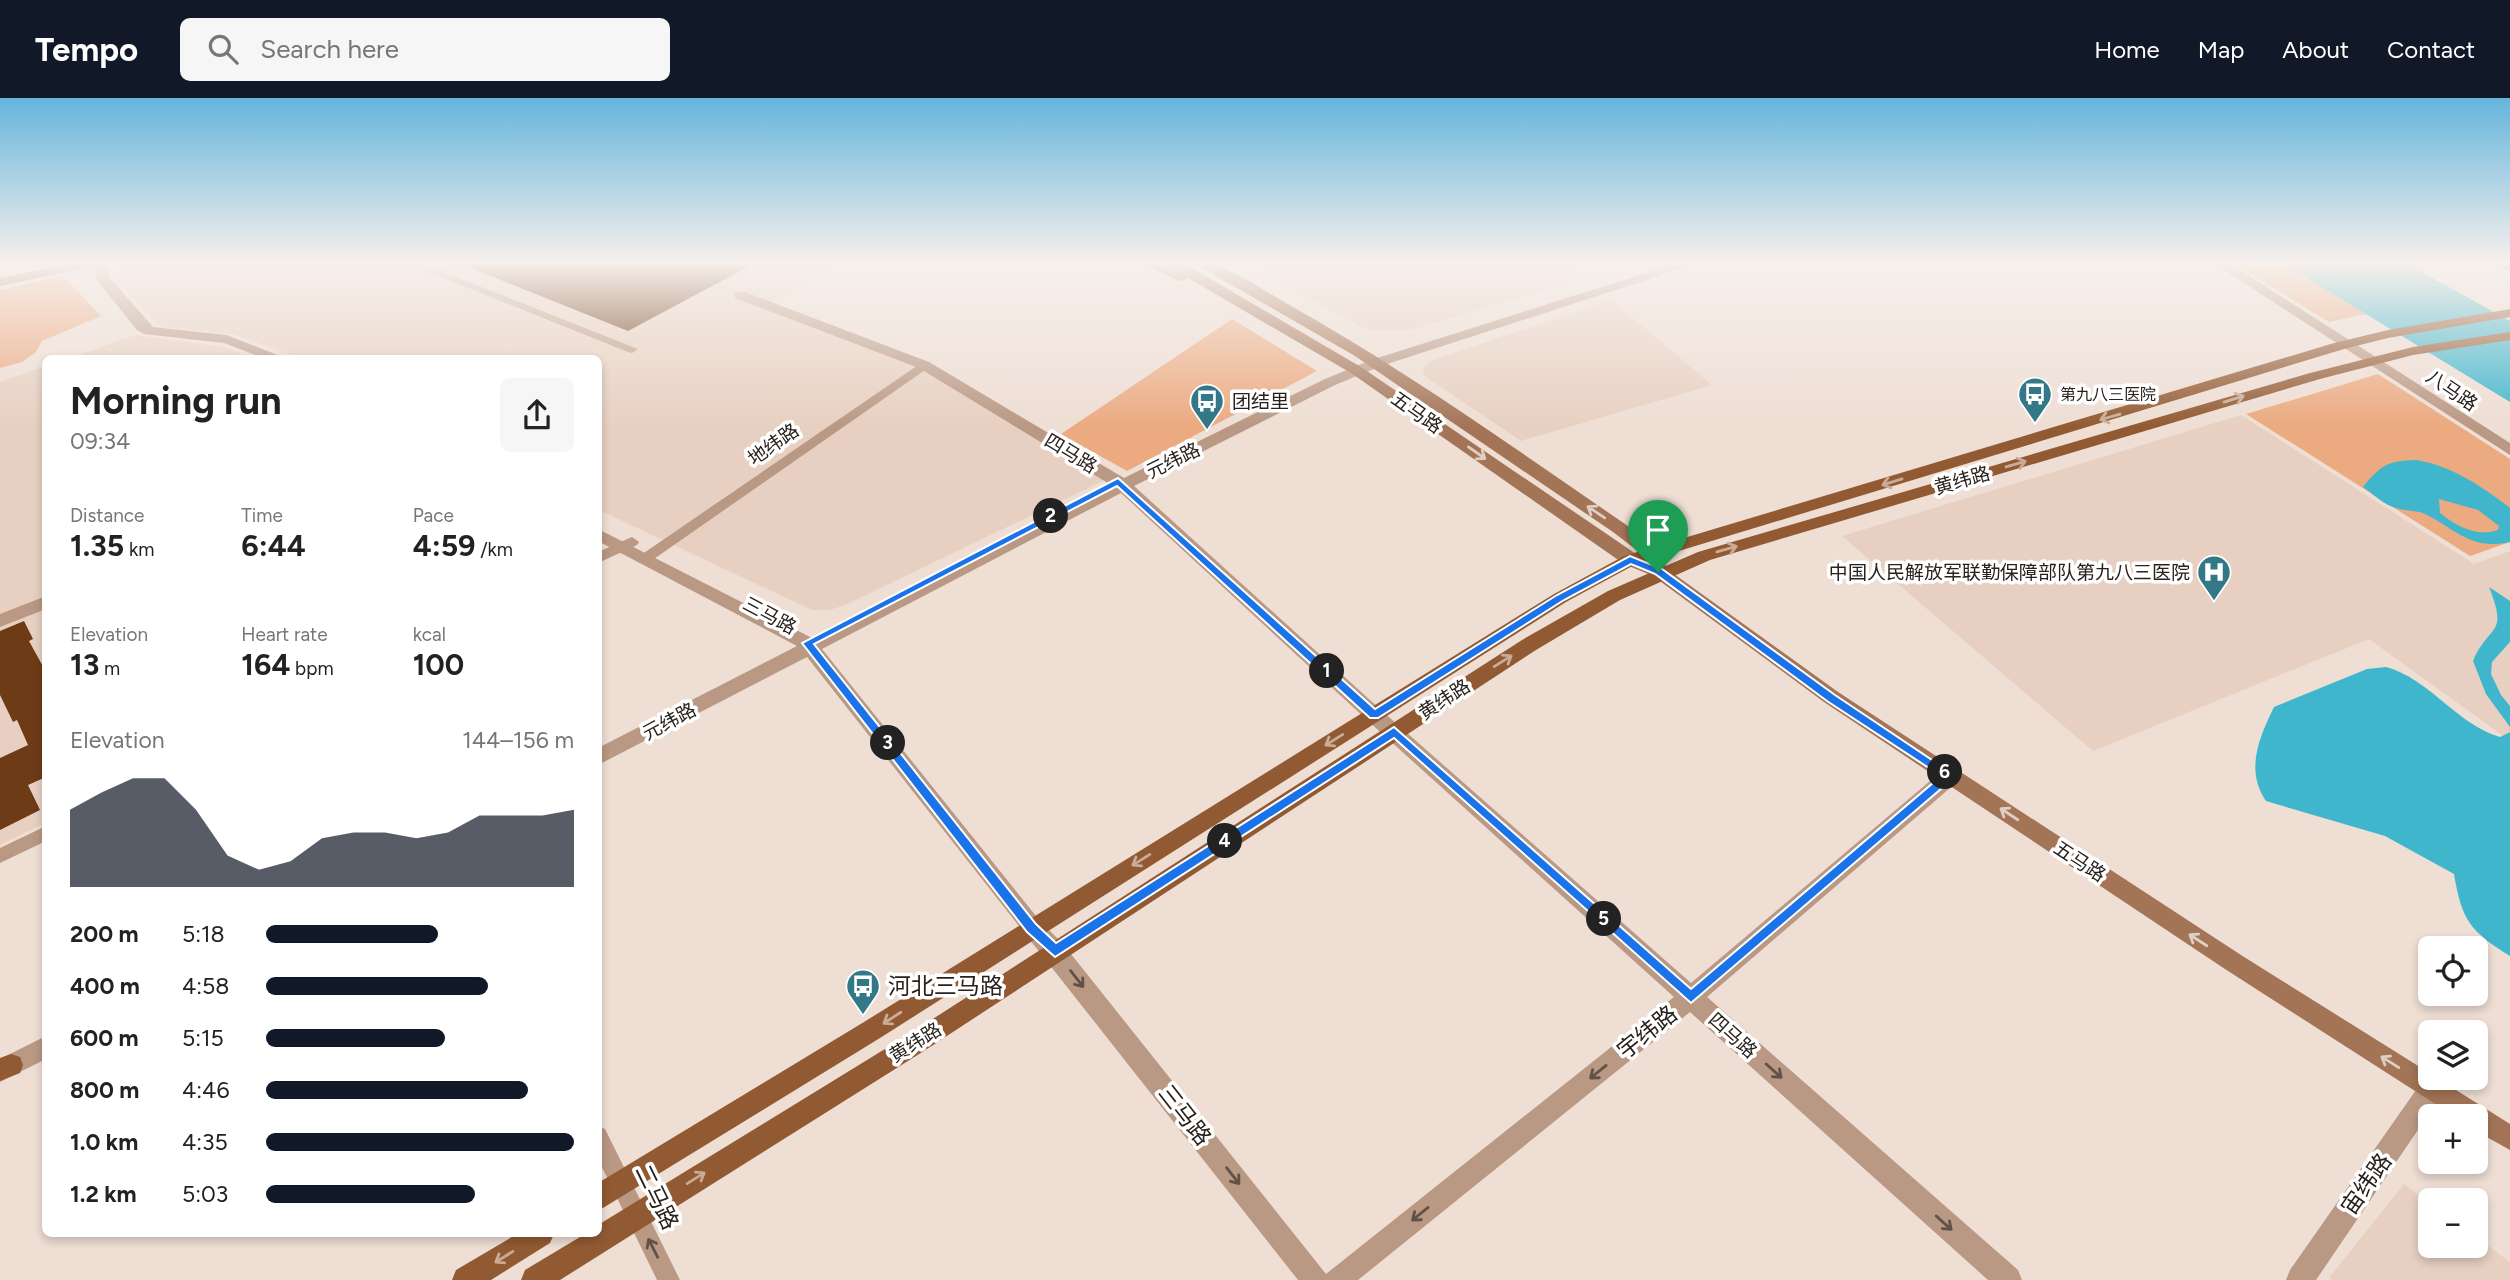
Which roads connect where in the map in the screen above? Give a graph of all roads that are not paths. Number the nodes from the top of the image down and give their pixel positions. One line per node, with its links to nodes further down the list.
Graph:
1 (124, 316): 16 (street)
2 (133, 316): 17 (street)
3 (548, 316): 14 (street)
4 (796, 316): 20 (street, 四马路)
5 (1270, 316): 19 (main road, 五马路)
6 (1289, 316): 19 (main road, 五马路)
7 (1505, 316): 19 (street, 元纬路)
8 (1518, 316): 19 (street, 元纬路)
9 (2296, 316): 13 (street, 八马路)
10 (2300, 316): 13 (street, 八马路)
11 (2492, 316): 13 (main road, 黄纬路)
12 (2510, 336): 15 (main road)
13 (2343, 345): 18 (street, 八马路); 29 (main road, 黄纬路, one-way to 29)
14 (632, 349)
15 (2413, 351): 18 (main road, 黄纬路)
16 (259, 355)
17 (270, 355)
18 (2372, 360): 21 (street, 八马路); 29 (main road, 黄纬路, one-way to 18)
19 (1361, 364): 22 (street, 元纬路); 28 (main road, 五马路, one-way to 28); 29 (main road, 五马路, one-way to 19)
20 (924, 365): 22 (street, 四马路); 26 (street, 地纬路)
21 (2510, 450)
22 (1120, 483): 34 (street, 元纬路); 35 (street, 四马路)
23 (602, 528): 25 (street, 三马路)
24 (602, 535): 25 (street, 三马路)
25 (627, 544): 26 (street, 三马路); 27 (street)
26 (649, 555): 34 (street, 三马路)
27 (602, 556)
28 (1630, 560): 29 (main road, 黄纬路); 35 (main road, 黄纬路)
29 (1655, 562): 36 (main road, 黄纬路, one-way to 29); 39 (main road, 五马路)
30 (42, 593): 32 (street)
31 (42, 603): 33 (street)
32 (0, 611)
33 (0, 621)
34 (811, 647): 37 (street, 元纬路); 38 (street, 元纬路); 42 (street, 三马路)
35 (1374, 715): 36 (street, 四马路); 42 (main road, 黄纬路, one-way to 42)
36 (1394, 732): 43 (main road, 黄纬路); 44 (street, 四马路)
37 (602, 749)
38 (602, 755)
39 (1950, 776): 44 (street, 宇纬路); 48 (main road, 五马路, one-way to 39)
40 (42, 836): 41 (street)
41 (0, 856)
42 (1037, 924): 43 (street, 三马路); 53 (main road, 黄纬路, one-way to 53)
43 (1055, 951): 55 (main road, 黄纬路, one-way to 43); 62 (street, 三马路, one-way to 62)
44 (1691, 997): 63 (street, 宇纬路, one-way to 63); 64 (street, 四马路, one-way to 64)
45 (42, 1042): 47 (street)
46 (42, 1049): 47 (street)
47 (4, 1065)
48 (2418, 1079)
49 (2431, 1090): 65 (street, 宙纬路)
50 (2435, 1090): 51 (main road, 五马路)
51 (2510, 1138)
52 (602, 1144): 53 (street, 二马路)
53 (622, 1184): 54 (main road, 黄纬路); 55 (street, 二马路)
54 (602, 1196)
55 (636, 1215): 58 (main road, 黄纬路); 61 (street, 二马路, one-way to 55)
56 (536, 1237): 59 (main road, one-way to 59)
57 (602, 1237): 60 (main road, 黄纬路)
58 (602, 1237)
59 (466, 1280)
60 (535, 1280)
61 (669, 1280)
62 (1315, 1280)
63 (1337, 1280)
64 (2008, 1280)
65 (2300, 1280)

